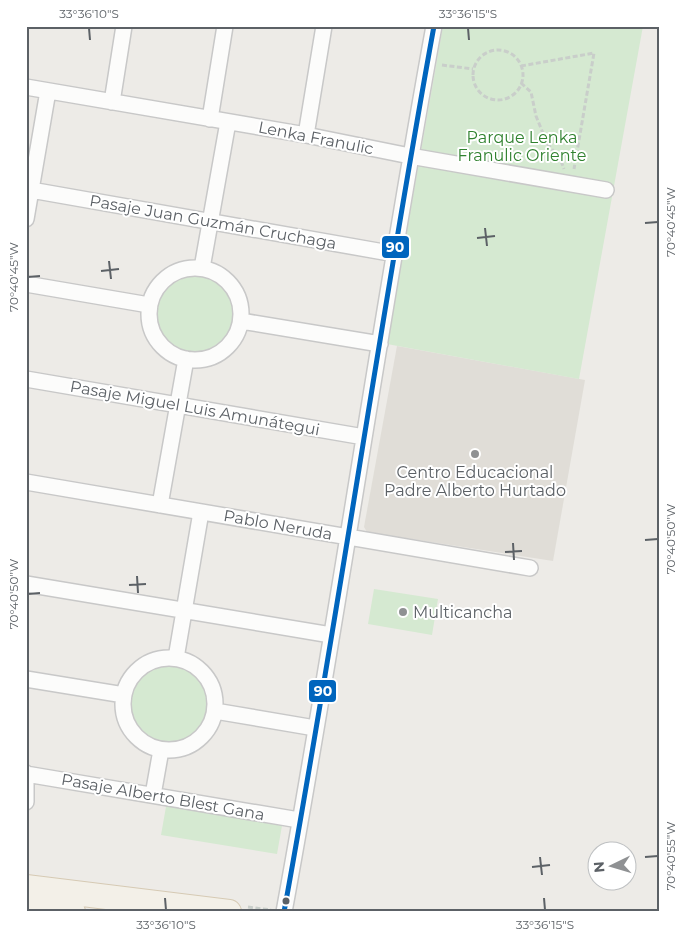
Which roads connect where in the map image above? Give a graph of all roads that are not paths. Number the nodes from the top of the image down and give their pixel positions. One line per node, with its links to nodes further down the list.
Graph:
1 (124, 26): 7 (street)
2 (225, 26): 8 (street)
3 (324, 26): 10 (street)
4 (434, 26): 11 (street)
5 (26, 87): 6 (street, Lenka Franulic)
6 (48, 91): 7 (street, Lenka Franulic); 12 (street)
7 (112, 102): 8 (street, Lenka Franulic)
8 (210, 118): 9 (street, Lenka Franulic)
9 (228, 122): 10 (street, Lenka Franulic); 15 (street)
10 (306, 135): 11 (street, Lenka Franulic)
11 (410, 156): 13 (street, Lenka Franulic); 16 (street)
12 (31, 190): 14 (street); 15 (street, Pasaje Juan Guzmán Cruchaga)
13 (606, 190)
14 (26, 219)
15 (210, 221): 16 (street, Pasaje Juan Guzmán Cruchaga); 17 (street)
16 (395, 254): 21 (street)
17 (202, 268): 19 (street); 20 (street)
18 (26, 284): 19 (street)
19 (150, 305): 22 (street)
20 (240, 321): 21 (street); 22 (street)
21 (380, 344): 25 (street)
22 (186, 359): 24 (street)
23 (26, 379): 24 (street, Pasaje Miguel Luis Amunátegui)
24 (178, 405): 25 (street, Pasaje Miguel Luis Amunátegui); 27 (street)
25 (364, 437): 29 (street)
26 (26, 482): 27 (street, Pablo Neruda)
27 (160, 505): 28 (street, Pablo Neruda)
28 (201, 512): 29 (street, Pablo Neruda); 32 (street)
29 (347, 537): 30 (street, Pablo Neruda); 33 (street)
30 (530, 568)
31 (26, 584): 32 (street)
32 (184, 611): 33 (street); 34 (street)
33 (330, 635): 38 (street)
34 (176, 658): 36 (street); 37 (street)
35 (26, 679): 36 (street)
36 (124, 695): 39 (street)
37 (215, 711): 38 (street); 39 (street)
38 (315, 728): 43 (street)
39 (161, 750): 41 (street)
40 (27, 779): 41 (street, Pasaje Alberto Blest Gana); 42 (street)
41 (152, 795): 43 (street, Pasaje Alberto Blest Gana)
42 (26, 802)
43 (299, 820): 48 (street)
44 (26, 887): 47 (main road)
45 (26, 906): 46 (main road)
46 (73, 912)
47 (229, 912)
48 (284, 912)

